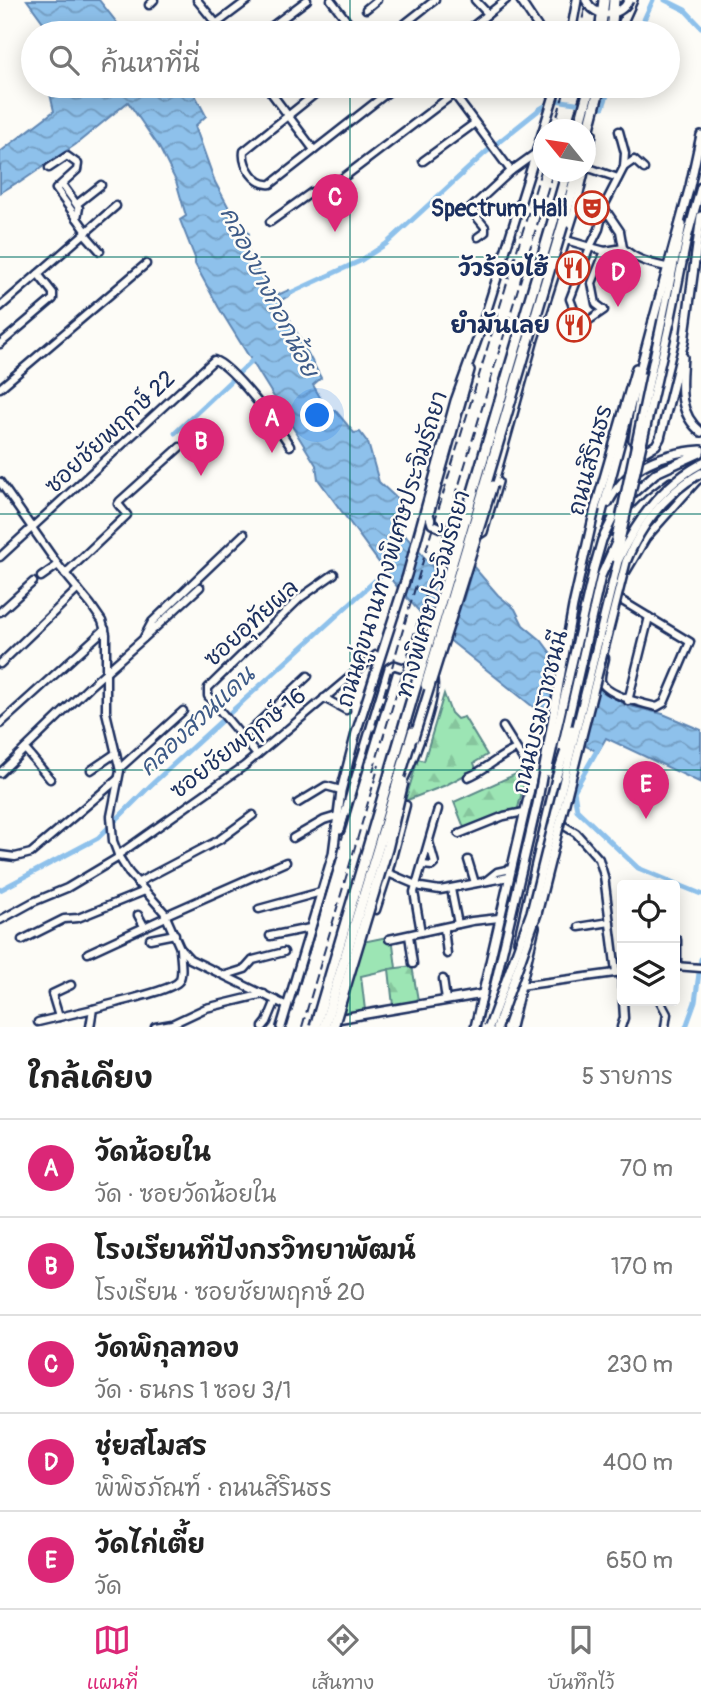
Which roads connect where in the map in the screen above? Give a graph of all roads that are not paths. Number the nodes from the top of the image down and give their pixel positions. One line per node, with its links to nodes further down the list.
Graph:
1 (197, 0): 17 (street)
2 (307, 0): 19 (street)
3 (331, 0): 20 (street)
4 (377, 0): 15 (street)
5 (435, 0): 21 (street)
6 (475, 0): 16 (street)
7 (506, 0): 16 (street)
8 (520, 0): 23 (street)
9 (577, 0): 24 (main road)
10 (586, 0): 13 (main road, bridge)
11 (604, 0): 25 (highway, bridge)
12 (614, 0): 26 (highway, bridge)
13 (631, 0): 27 (main road)
14 (245, 1): 18 (street)
15 (366, 9)
16 (488, 14): 22 (street)
17 (214, 21)
18 (220, 21)
19 (279, 21)
20 (347, 21)
21 (408, 21)
22 (479, 21)
23 (534, 21)
24 (573, 21)
25 (601, 21)
26 (612, 21)
27 (623, 21)
28 (275, 98): 37 (street)
29 (310, 98): 37 (street)
30 (381, 98): 45 (street)
31 (447, 98): 69 (street)
32 (458, 98): 42 (street)
33 (553, 98): 38 (main road, ถนนคู่ขนานทางพิเศษประจิมรัถยา)
34 (587, 98): 39 (highway)
35 (598, 98): 40 (highway)
36 (599, 98): 41 (main road)
37 (288, 115): 45 (street); 45 (street)
38 (547, 119)
39 (581, 119)
40 (592, 119)
41 (595, 119)
42 (475, 123): 49 (street); 54 (street)
43 (619, 131): 46 (street)
44 (701, 135): 62 (main road, ถนนสิรินธร)
45 (314, 150)
46 (625, 153): 48 (street); 51 (street)
47 (533, 155): 54 (street)
48 (634, 160): 51 (street); 53 (street)
49 (423, 161)
50 (533, 163): 85 (main road, ถนนคู่ขนานทางพิเศษประจิมรัถยา)
51 (624, 167): 56 (street)
52 (49, 168): 68 (street)
53 (644, 169)
54 (511, 171): 71 (street)
55 (596, 171): 56 (street)
56 (618, 178): 66 (street)
57 (564, 182): 218 (highway, ทางพิเศษประจิมรัถยา, bridge)
58 (574, 182): 218 (highway, ทางพิเศษประจิมรัถยา, bridge)
59 (581, 182): 72 (main road)
60 (101, 185): 64 (street)
61 (64, 187): 64 (street)
62 (690, 187): 79 (main road, ถนนสิรินธร); 84 (main road)
63 (701, 187): 84 (main road, ถนนสิรินธร)
64 (77, 204): 68 (street)
65 (116, 206): 70 (street)
66 (605, 209): 74 (street); 75 (street)
67 (701, 216): 73 (main road)
68 (77, 218): 70 (street)
69 (271, 222)
70 (86, 233): 76 (street); 80 (street)
71 (478, 237)
72 (566, 240): 74 (street); 86 (main road)
73 (699, 245): 87 (main road)
74 (590, 247): 77 (street); 81 (street)
75 (623, 248): 77 (street); 79 (street)
76 (100, 251)
77 (605, 251): 82 (street)
78 (146, 264): 89 (street)
79 (666, 267): 84 (main road, ถนนสิรินธร)
80 (38, 274): 83 (street); 88 (street)
81 (577, 278): 82 (street); 82 (street)
82 (592, 283)
83 (0, 307)
84 (662, 320): 87 (main road); 97 (main road); 108 (main road, bridge); 141 (main road, ถนนสิรินธร, bridge); 144 (main road, ถนนสิรินธร, bridge)
85 (480, 332): 99 (main road); 143 (main road, ถนนคู่ขนานทางพิเศษประจิมรัถยา)
86 (534, 339): 100 (main road); 152 (main road, bridge)
87 (684, 342): 90 (main road)
88 (0, 344)
89 (0, 388)
90 (701, 432)
91 (290, 446): 98 (street, ซอยชัยพฤกษ์ 22)
92 (180, 447): 104 (street)
93 (701, 452): 97 (main road); 144 (main road, ถนนบรมราชชนนี, bridge)
94 (701, 464): 108 (main road, bridge)
95 (700, 475): 111 (street); 114 (main road); 141 (main road, ถนนบรมราชชนนี, bridge); 200 (main road, bridge)
96 (1, 487): 98 (street)
97 (603, 513): 114 (main road)
98 (32, 527): 102 (street, ซอยชัยพฤกษ์ 22); 103 (street)
99 (441, 528)
100 (458, 533)
101 (244, 534): 116 (street)
102 (0, 557)
103 (58, 565): 104 (street); 106 (street)
104 (65, 574): 110 (street)
105 (334, 574): 130 (street, ซอยอุทัยผล)
106 (41, 577)
107 (33, 582): 112 (street)
108 (611, 583): 225 (main road, bridge)
109 (200, 587): 116 (street)
110 (78, 589): 115 (street); 121 (street)
111 (619, 599): 113 (street); 117 (street)
112 (0, 612)
113 (649, 617): 125 (street); 125 (street)
114 (575, 621): 118 (street)
115 (105, 629): 122 (street); 128 (street)
116 (143, 639): 122 (street)
117 (609, 642): 118 (street); 120 (street)
118 (596, 649): 120 (street)
119 (376, 655): 124 (street, ซอยชัยพฤกษ์ 16)
120 (604, 660): 125 (street)
121 (0, 664)
122 (104, 674): 131 (street); 133 (street)
123 (308, 677): 130 (street)
124 (324, 698): 126 (street); 134 (street, ซอยชัยพฤกษ์ 16)
125 (628, 701)
126 (346, 710)
127 (183, 712): 135 (street)
128 (0, 724)
129 (503, 727): 132 (street)
130 (243, 737): 134 (street, ซอยอุทัยผล)
131 (25, 749): 137 (street); 142 (street)
132 (516, 750): 138 (street); 139 (street)
133 (116, 753): 135 (street); 136 (street)
134 (257, 755): 159 (street, ซอยชัยพฤกษ์ 16)
135 (120, 768): 140 (street)
136 (91, 771)
137 (0, 773)
138 (533, 775): 148 (main road); 151 (main road)
139 (468, 777)
140 (119, 778): 158 (street); 159 (street)
141 (556, 778): 171 (main road, ถนนบรมราชชนนี)
142 (50, 779)
143 (341, 790): 145 (street); 150 (main road, ถนนคู่ขนานทางพิเศษประจิมรัถยา)
144 (538, 800): 172 (main road, ถนนบรมราชชนนี)
145 (298, 803)
146 (406, 805): 163 (street)
147 (438, 809): 156 (street)
148 (524, 812): 154 (street); 164 (main road)
149 (253, 815): 165 (street)
150 (337, 816): 153 (main road, ถนนคู่ขนานทางพิเศษประจิมรัถยา); 155 (street)
151 (561, 824): 179 (street); 189 (main road)
152 (381, 826): 153 (main road); 218 (main road)
153 (337, 829): 157 (main road, ถนนคู่ขนานทางพิเศษประจิมรัถยา)
154 (459, 834)
155 (293, 838)
156 (429, 842): 162 (street); 162 (street)
157 (332, 854): 170 (main road, ถนนคู่ขนานทางพิเศษประจิมรัถยา); 218 (main road)
158 (0, 855)
159 (118, 856): 165 (street); 178 (street, ซอยชัยพฤกษ์ 16)
160 (468, 860): 166 (street)
161 (286, 862): 176 (street)
162 (423, 864): 167 (street)
163 (388, 873): 167 (street); 174 (street)
164 (510, 873): 166 (street); 177 (main road)
165 (137, 883): 169 (street)
166 (475, 883): 168 (street)
167 (416, 885): 168 (street); 185 (street)
168 (451, 889): 180 (street)
169 (145, 891): 176 (street); 192 (street)
170 (321, 892): 173 (street); 183 (main road, ถนนคู่ขนานทางพิเศษประจิมรัถยา)
171 (526, 903): 189 (main road); 226 (main road, ถนนบรมราชชนนี)
172 (512, 906): 204 (main road); 225 (main road, ถนนบรมราชชนนี)
173 (259, 909)
174 (376, 910)
175 (138, 915): 181 (street)
176 (166, 916): 181 (street); 186 (street)
177 (499, 918): 180 (street); 204 (main road)
178 (0, 920)
179 (610, 922): 182 (street); 197 (street)
180 (458, 924): 184 (street)
181 (144, 926): 195 (street)
182 (579, 927)
183 (310, 928): 188 (street); 212 (main road, ถนนคู่ขนานทางพิเศษประจิมรัถยา)
184 (443, 928): 185 (street); 196 (street)
185 (421, 932): 187 (street)
186 (175, 934): 190 (street); 193 (street)
187 (409, 935): 191 (street); 198 (street)
188 (270, 936)
189 (533, 937): 207 (main road)
190 (150, 939)
191 (389, 939)
192 (22, 940)
193 (180, 947): 203 (street); 215 (street)
194 (284, 952): 203 (street)
195 (88, 953)
196 (447, 954)
197 (617, 957)
198 (413, 964)
199 (680, 966): 201 (street)
200 (519, 967): 226 (main road, bridge); 227 (main road, bridge)
201 (698, 968)
202 (617, 972): 207 (street)
203 (226, 975): 208 (street)
204 (487, 976): 209 (main road)
205 (443, 979): 211 (street)
206 (71, 985): 216 (street)
207 (520, 986): 227 (main road)
208 (264, 994): 210 (street); 219 (street)
209 (483, 994): 211 (main road); 224 (main road)
210 (276, 1000): 212 (street); 222 (street)
211 (446, 1000): 218 (main road)
212 (288, 1006): 223 (main road, ถนนคู่ขนานทางพิเศษประจิมรัถยา)
213 (623, 1006): 228 (street)
214 (663, 1006): 229 (street)
215 (93, 1009): 216 (street); 220 (street)
216 (59, 1017): 217 (street)
217 (37, 1022)
218 (325, 1023)
219 (173, 1025): 221 (street)
220 (90, 1027)
221 (155, 1027)
222 (263, 1027)
223 (281, 1027)
224 (475, 1027)
225 (487, 1027)
226 (498, 1027)
227 (508, 1027)
228 (621, 1027)
229 (665, 1027)

